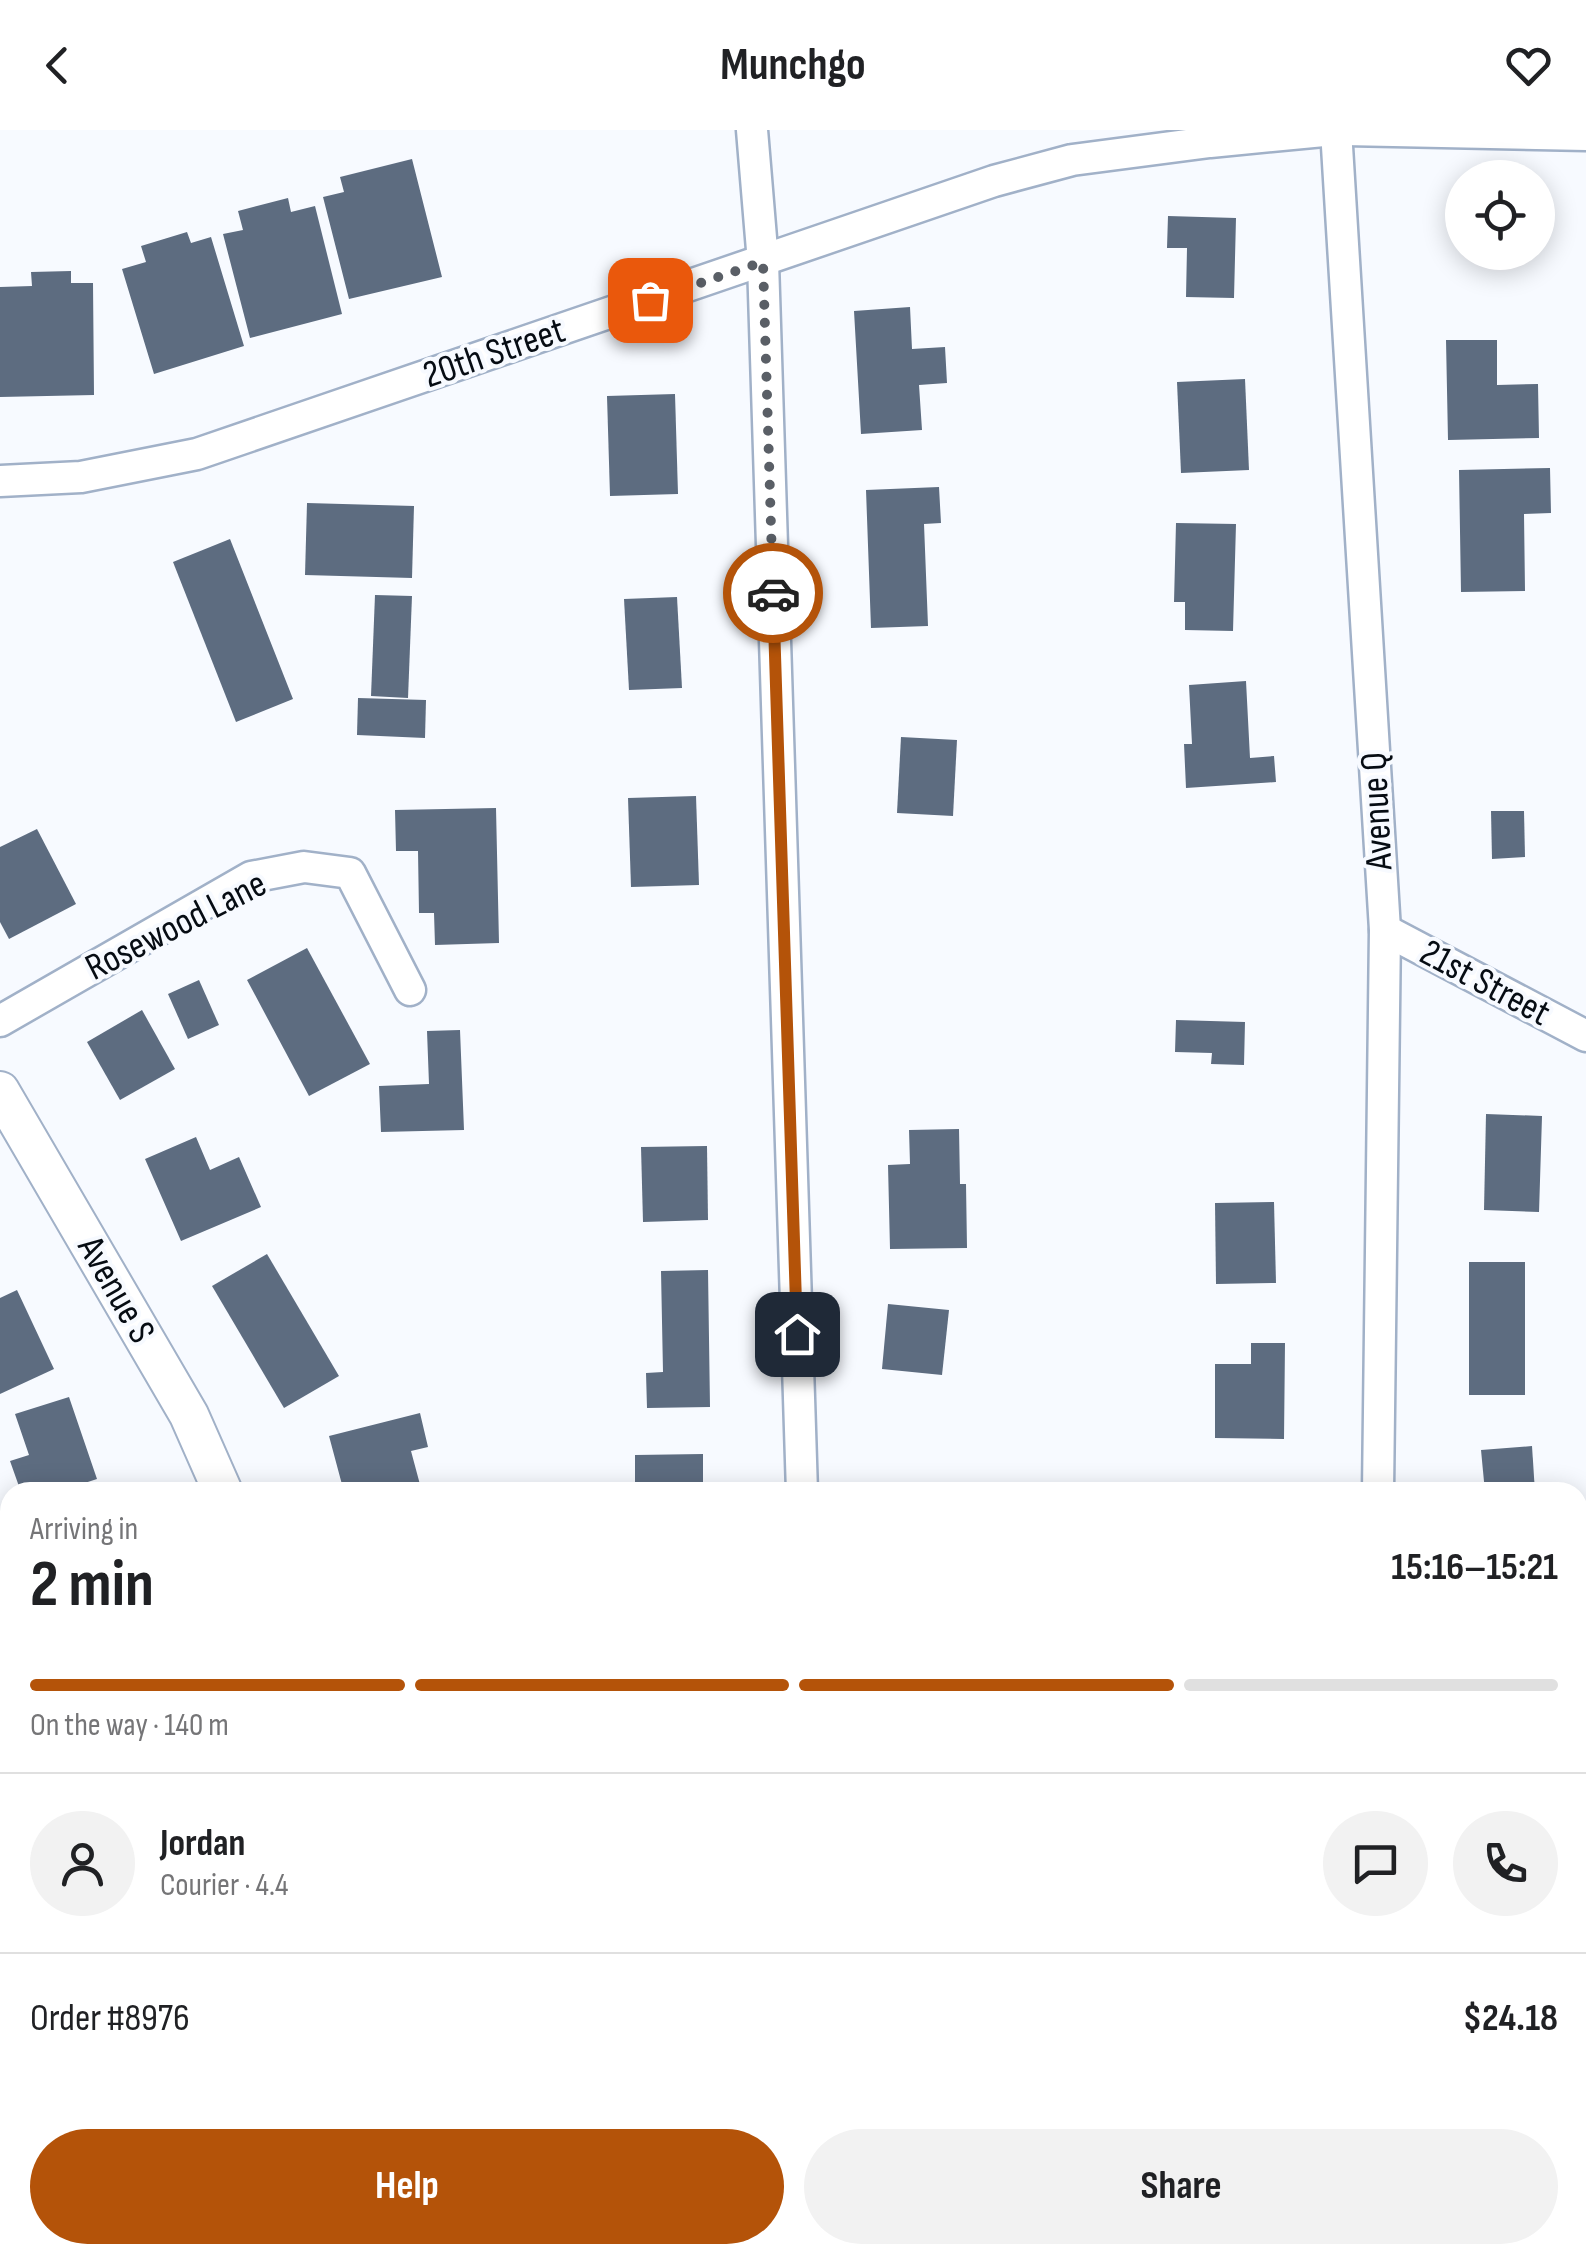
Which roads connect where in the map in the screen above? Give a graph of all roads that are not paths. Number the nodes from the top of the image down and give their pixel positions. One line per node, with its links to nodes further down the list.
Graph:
1 (752, 130): 5 (street)
2 (1335, 130): 5 (street, 20th Street); 7 (street, Avenue Q)
3 (1345, 130): 4 (street)
4 (1586, 135)
5 (763, 262): 6 (street, 20th Street); 13 (street)
6 (0, 481)
7 (1385, 930): 10 (street, 21st Street); 14 (street, Avenue Q)
8 (410, 990): 9 (street, Rosewood Lane)
9 (0, 1021)
10 (1586, 1036)
11 (0, 1091): 12 (street, Avenue S)
12 (219, 1482)
13 (802, 1482)
14 (1378, 1482)

